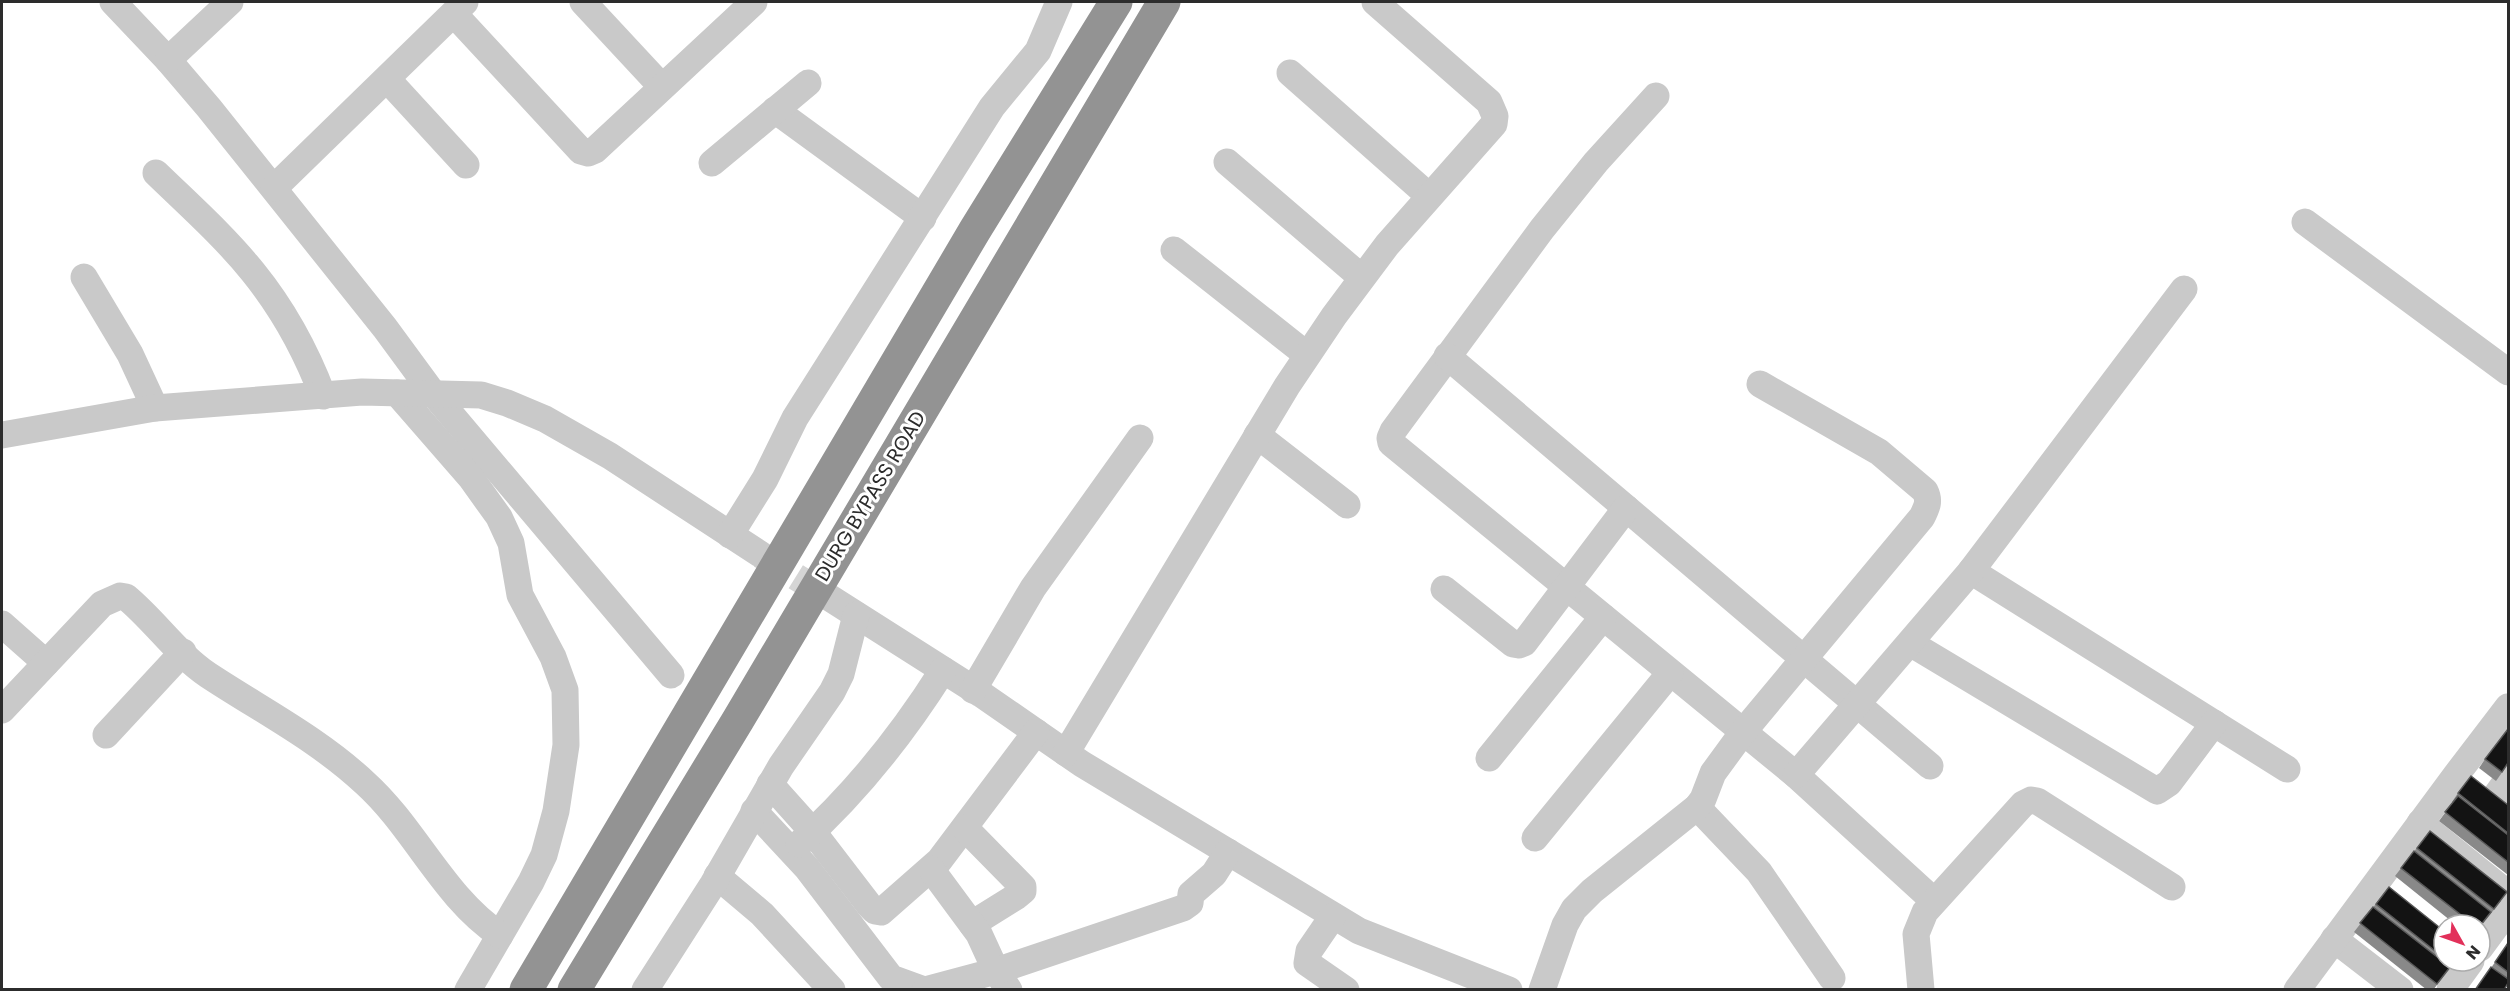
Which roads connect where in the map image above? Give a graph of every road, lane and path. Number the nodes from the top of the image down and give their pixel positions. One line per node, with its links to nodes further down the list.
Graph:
1 (113, 2): 10 (street)
2 (230, 2): 10 (street)
3 (583, 2): 14 (street)
4 (754, 2): 14 (street)
5 (1059, 2): 23 (street)
6 (1116, 2): 96 (highway)
7 (1164, 2): 97 (highway, DURG BYPASS ROAD)
8 (1375, 2): 22 (street)
9 (460, 8): 12 (street); 14 (street)
10 (168, 60): 21 (street)
11 (1290, 73): 22 (street)
12 (387, 79): 19 (street); 21 (street)
13 (808, 83): 16 (street)
14 (662, 87)
15 (1656, 96): 30 (street)
16 (775, 110): 18 (street); 23 (street)
17 (1227, 162): 27 (street)
18 (712, 163)
19 (466, 165)
20 (156, 173): 34 (street)
21 (274, 188): 33 (street)
22 (1429, 196): 27 (street)
23 (923, 218): 41 (street)
24 (2305, 222): 31 (street)
25 (1174, 250): 29 (street)
26 (84, 277): 35 (street)
27 (1361, 277): 29 (street)
28 (2184, 290): 43 (street)
29 (1307, 355): 37 (street)
30 (1448, 356): 40 (street); 44 (street)
31 (2508, 372)
32 (1760, 384): 52 (street)
33 (412, 392): 34 (street); 41 (street); 56 (street); 89 (street)
34 (324, 396): 35 (street)
35 (155, 408): 36 (street)
36 (2, 435)
37 (1257, 435): 39 (street); 65 (street)
38 (1140, 438): 57 (street)
39 (1347, 505)
40 (1626, 508): 44 (street); 52 (street)
41 (730, 535): 42 (street)
42 (760, 554)
43 (1971, 571): 50 (street); 61 (street)
44 (1567, 588): 45 (street); 48 (street)
45 (1444, 589)
46 (830, 598): 47 (street)
47 (856, 615): 54 (street); 71 (street)
48 (1603, 617): 55 (street); 66 (street)
49 (2, 624): 53 (street)
50 (1910, 643): 58 (street); 61 (street)
51 (183, 652): 53 (street); 64 (street); 89 (street)
52 (1802, 658): 58 (street); 63 (street)
53 (45, 663): 60 (street)
54 (943, 670): 57 (street); 77 (street)
55 (1670, 672): 63 (street); 78 (street)
56 (671, 675)
57 (974, 690): 62 (street)
58 (1857, 704): 67 (street); 70 (street)
59 (2508, 707): 69 (street)
60 (2, 710)
61 (2214, 723): 68 (street)
62 (1036, 732): 65 (street); 76 (street)
63 (1743, 732): 70 (street); 73 (street)
64 (106, 735)
65 (1066, 753): 80 (street)
66 (1489, 758)
67 (1930, 766)
68 (2287, 769)
69 (2460, 769): 72 (street); 75 (street)
70 (1796, 775): 84 (street)
71 (770, 784): 74 (street); 77 (street)
72 (2504, 795)
73 (1697, 807): 93 (street); 102 (street)
74 (754, 811): 79 (street); 82 (street)
75 (2420, 823): 85 (street); 90 (street)
76 (965, 828): 81 (street); 87 (street)
77 (813, 832): 79 (street); 81 (street)
78 (1535, 838)
79 (792, 851): 99 (street)
80 (1228, 852): 86 (street); 91 (street)
81 (931, 869): 87 (street)
82 (717, 876): 94 (street); 98 (street)
83 (2172, 887): 84 (street)
84 (1934, 901): 103 (street)
85 (2507, 911): 88 (street)
86 (1333, 916): 100 (street); 101 (street)
87 (972, 924): 91 (street)
88 (2492, 932)
89 (500, 935): 95 (street)
90 (2334, 939): 104 (street); 105 (street)
91 (996, 969): 99 (street)
92 (2462, 973): 106 (street)
93 (1832, 978)
94 (656, 985)
95 (468, 990)
96 (526, 990)
97 (574, 990)
98 (832, 990)
99 (925, 990)
100 (1346, 990)
101 (1509, 990)
102 (1542, 990)
103 (1920, 990)
104 (2297, 990)
105 (2400, 990)
106 (2450, 990)

